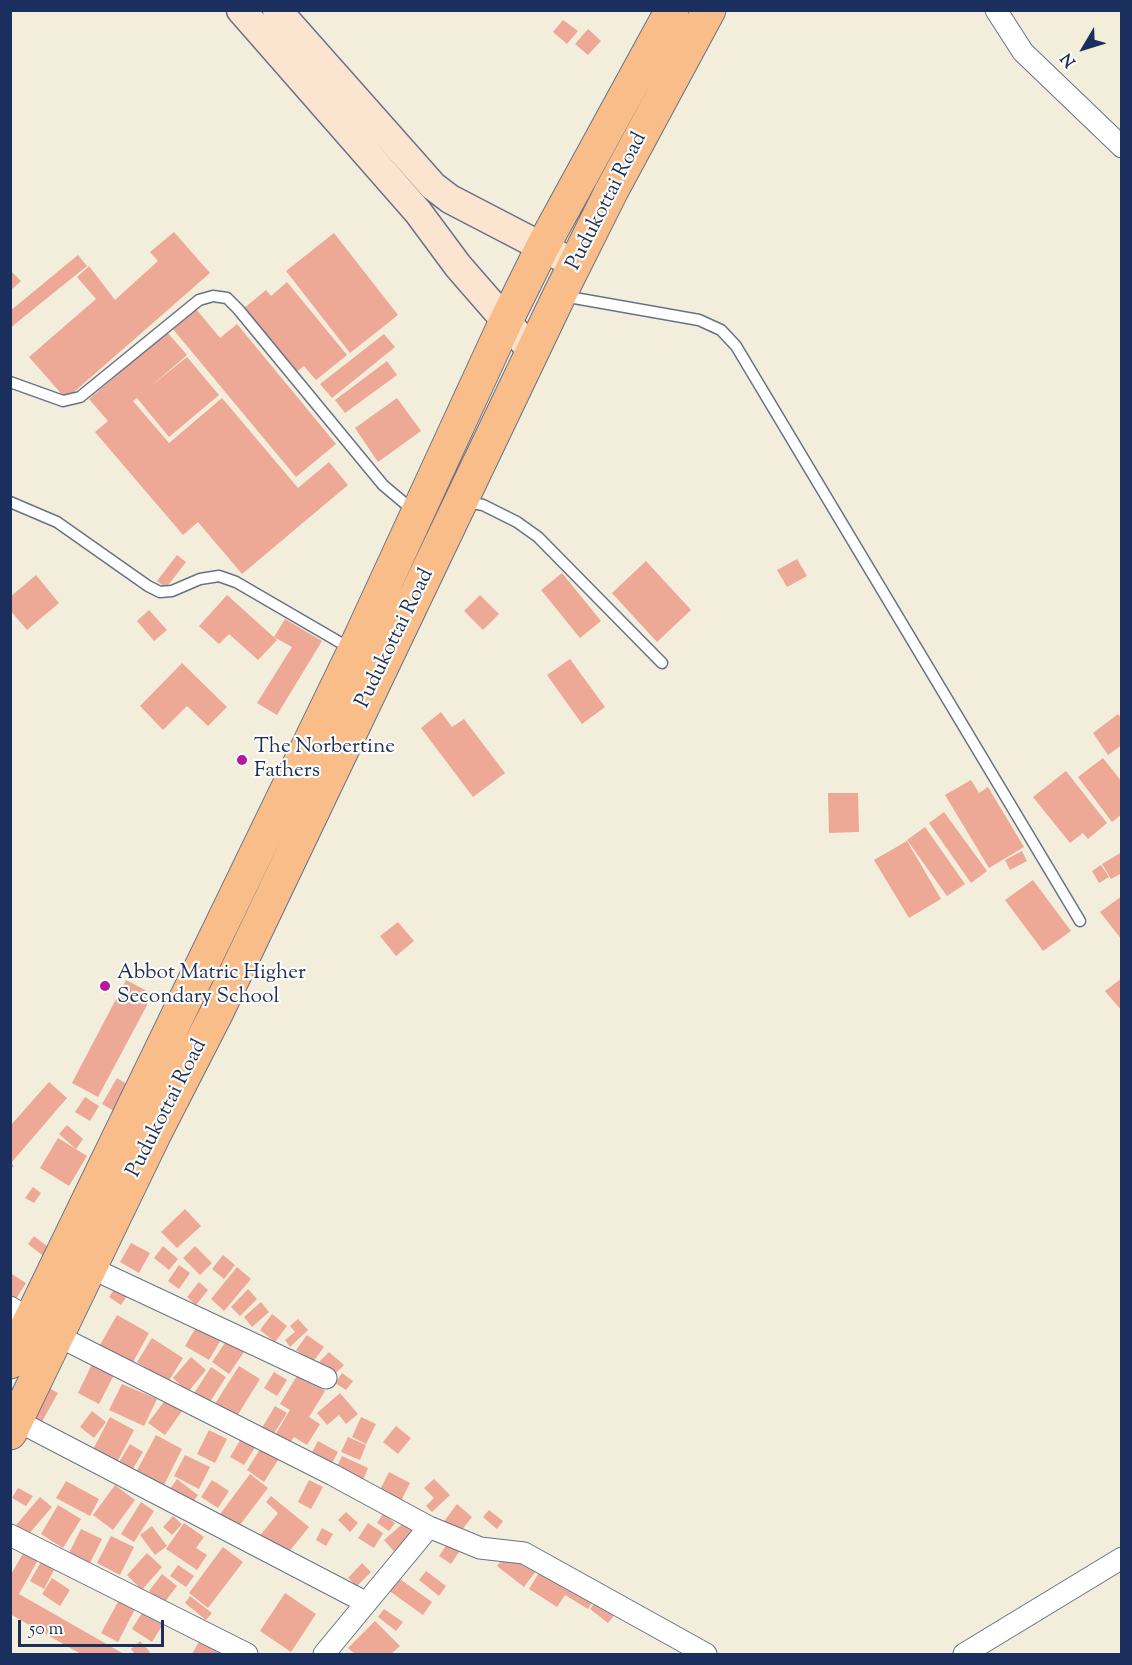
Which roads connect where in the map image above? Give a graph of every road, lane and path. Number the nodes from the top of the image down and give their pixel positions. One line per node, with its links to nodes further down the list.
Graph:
1 (241, 10): 10 (street)
2 (277, 10): 7 (street)
3 (672, 10): 7 (highway, Pudukottai Road)
4 (709, 10): 8 (highway, Pudukottai Road)
5 (996, 10): 6 (street)
6 (1122, 147)
7 (543, 246): 8 (street); 10 (highway, Pudukottai Road)
8 (575, 264): 9 (highway, Pudukottai Road)
9 (559, 296): 11 (highway, Pudukottai Road); 18 (lane)
10 (506, 321): 11 (street); 15 (highway, Pudukottai Road)
11 (532, 351): 13 (highway, Pudukottai Road)
12 (10, 382): 15 (lane)
13 (462, 501): 17 (lane); 20 (highway, Pudukottai Road)
14 (10, 502): 16 (lane)
15 (418, 514): 16 (highway, Pudukottai Road)
16 (354, 651): 19 (highway, Pudukottai Road)
17 (662, 663)
18 (1080, 921)
19 (185, 1000): 20 (highway); 22 (highway, Pudukottai Road)
20 (217, 1012): 21 (highway, Pudukottai Road)
21 (89, 1267): 22 (highway, Pudukottai Road); 24 (street)
22 (32, 1321): 23 (highway, Pudukottai Road); 25 (highway, Pudukottai Road); 26 (street)
23 (10, 1362)
24 (326, 1378)
25 (12, 1424): 29 (street)
26 (429, 1527): 29 (street); 32 (street)
27 (10, 1535): 30 (street)
28 (1122, 1558): 33 (street)
29 (365, 1602): 31 (street)
30 (247, 1654)
31 (324, 1654)
32 (706, 1654)
33 (963, 1654)

